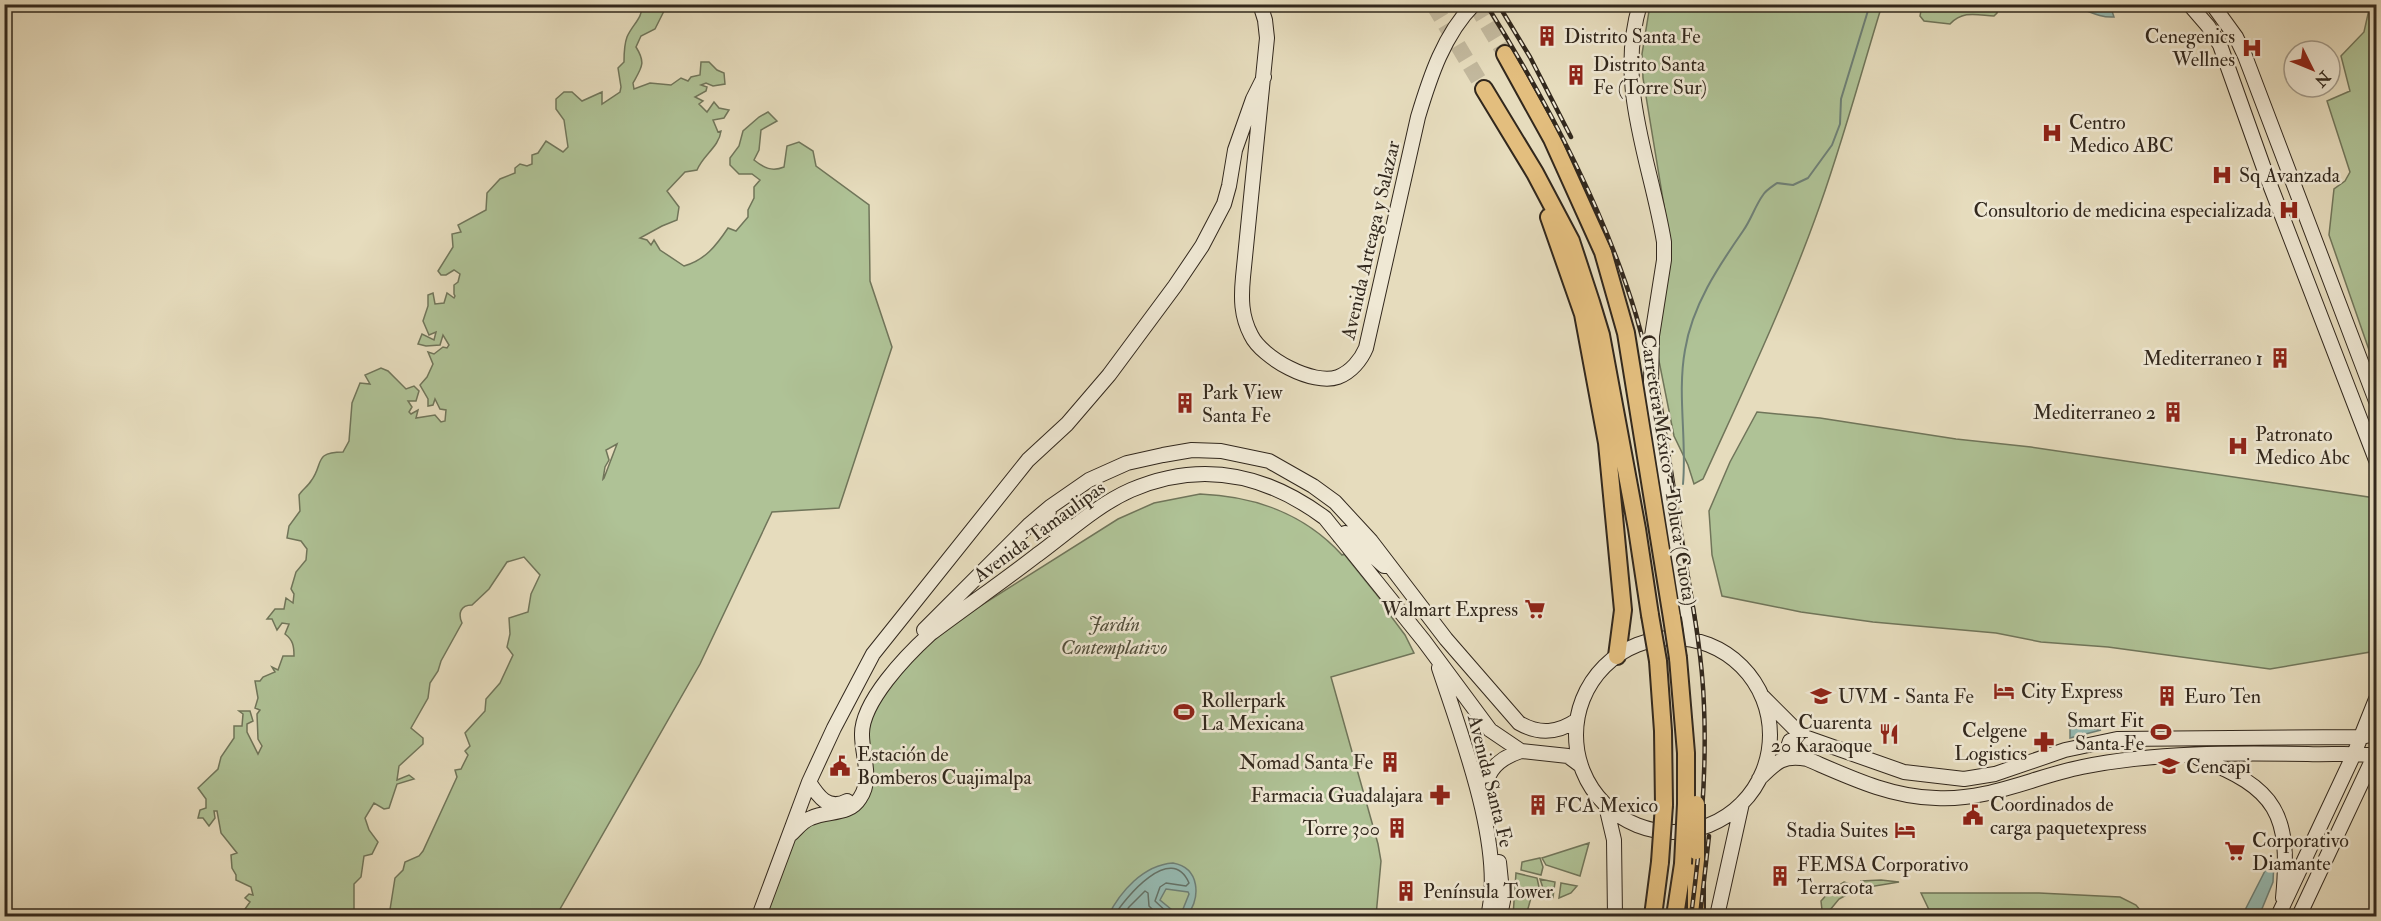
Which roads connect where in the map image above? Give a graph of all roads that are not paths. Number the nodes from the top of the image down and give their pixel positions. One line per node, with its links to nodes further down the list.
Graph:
1 (1260, 4): 7 (street)
2 (1640, 4): 24 (street)
3 (2188, 4): 13 (street)
4 (2212, 4): 12 (street)
5 (1469, 9): 10 (street, Avenida Arteaga y Salazar)
6 (1504, 54): 50 (highway, Carretera México - Toluca (Cuota), bridge)
7 (1264, 77): 9 (street, Avenida Tamaulipas); 10 (street, Avenida Arteaga y Salazar)
8 (1484, 89): 11 (highway, Carretera México - Toluca (Cuota))
9 (1235, 150): 10 (street); 47 (street, Avenida Tamaulipas)
10 (1254, 154)
11 (1535, 173): 25 (highway); 58 (highway, Carretera México - Toluca (Cuota), bridge)
12 (2358, 352): 13 (street); 14 (street)
13 (2338, 360): 15 (street)
14 (2376, 401)
15 (2376, 460)
16 (1301, 479): 17 (street); 18 (street, Avenida Tamaulipas); 22 (street, Avenida Tamaulipas)
17 (1267, 484): 19 (street, Avenida Tamaulipas); 20 (street, Avenida Tamaulipas)
18 (1050, 507): 19 (street); 21 (street, Avenida Tamaulipas)
19 (1100, 507): 23 (street, Avenida Tamaulipas)
20 (1340, 537): 22 (street); 26 (street, Avenida Tamaulipas)
21 (991, 563): 23 (street); 47 (street, Avenida Tamaulipas)
22 (1396, 573): 29 (street, Avenida Tamaulipas)
23 (994, 587): 52 (street, Avenida Tamaulipas)
24 (1692, 639): 25 (street); 27 (street)
25 (1617, 656): 29 (street)
26 (1436, 658): 35 (street, Avenida Tamaulipas); 55 (street, Avenida Santa Fe)
27 (1763, 697): 31 (street); 46 (street)
28 (2376, 699): 33 (street)
29 (1577, 720): 43 (street)
30 (2376, 734): 33 (street)
31 (1803, 736): 40 (street); 42 (street)
32 (2322, 737): 33 (street); 34 (street); 39 (street)
33 (2361, 737): 36 (street)
34 (2141, 738): 41 (street); 42 (street)
35 (1521, 751): 43 (street, Avenida Tamaulipas); 56 (street, Avenida Santa Fe)
36 (2354, 754): 37 (street); 39 (street); 53 (street)
37 (2376, 754): 48 (street)
38 (2190, 755): 39 (street); 41 (street); 53 (street)
39 (2323, 755)
40 (1796, 756): 44 (street); 46 (street)
41 (2147, 756): 44 (street)
42 (1867, 760): 44 (street)
43 (1580, 765): 51 (street)
44 (1852, 778)
45 (2376, 778): 48 (street)
46 (1759, 779): 49 (street)
47 (809, 782): 52 (street, Avenida Tamaulipas)
48 (2360, 784): 62 (street)
49 (1742, 803): 51 (street); 61 (street)
50 (1691, 804): 59 (highway, bridge); 60 (highway, bridge)
51 (1606, 806): 57 (street)
52 (790, 835): 54 (street, Avenida Tamaulipas)
53 (2280, 912)
54 (759, 916)
55 (1488, 916)
56 (1500, 916)
57 (1615, 916)
58 (1653, 916)
59 (1675, 916)
60 (1696, 916)
61 (1717, 916)
62 (2299, 916)

